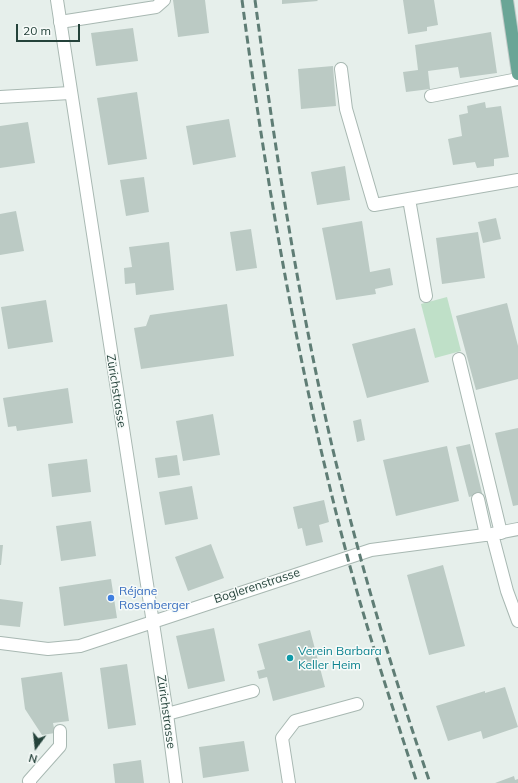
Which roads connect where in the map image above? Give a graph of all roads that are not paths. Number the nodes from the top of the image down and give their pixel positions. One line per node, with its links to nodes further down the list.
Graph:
1 (57, 0): 4 (street, Zürichstrasse)
2 (164, 0): 4 (street)
3 (507, 0): 6 (main road)
4 (60, 22): 8 (street, Zürichstrasse)
5 (341, 69): 12 (street)
6 (518, 74)
7 (518, 79): 9 (street)
8 (70, 93): 10 (street); 18 (street, Zürichstrasse)
9 (430, 96)
10 (0, 97)
11 (518, 180): 12 (street)
12 (410, 199): 13 (street)
13 (426, 296)
14 (459, 359): 17 (street)
15 (478, 499): 17 (street)
16 (518, 529): 17 (street, Boglerenstrasse)
17 (493, 534): 18 (street, Boglerenstrasse); 19 (street)
18 (151, 621): 20 (street, Boglerenstrasse); 23 (street, Zürichstrasse)
19 (518, 622)
20 (0, 643)
21 (253, 691): 23 (street)
22 (357, 704): 27 (street)
23 (166, 714): 26 (street, Zürichstrasse)
24 (60, 731): 25 (street)
25 (30, 783)
26 (176, 783)
27 (289, 783)

